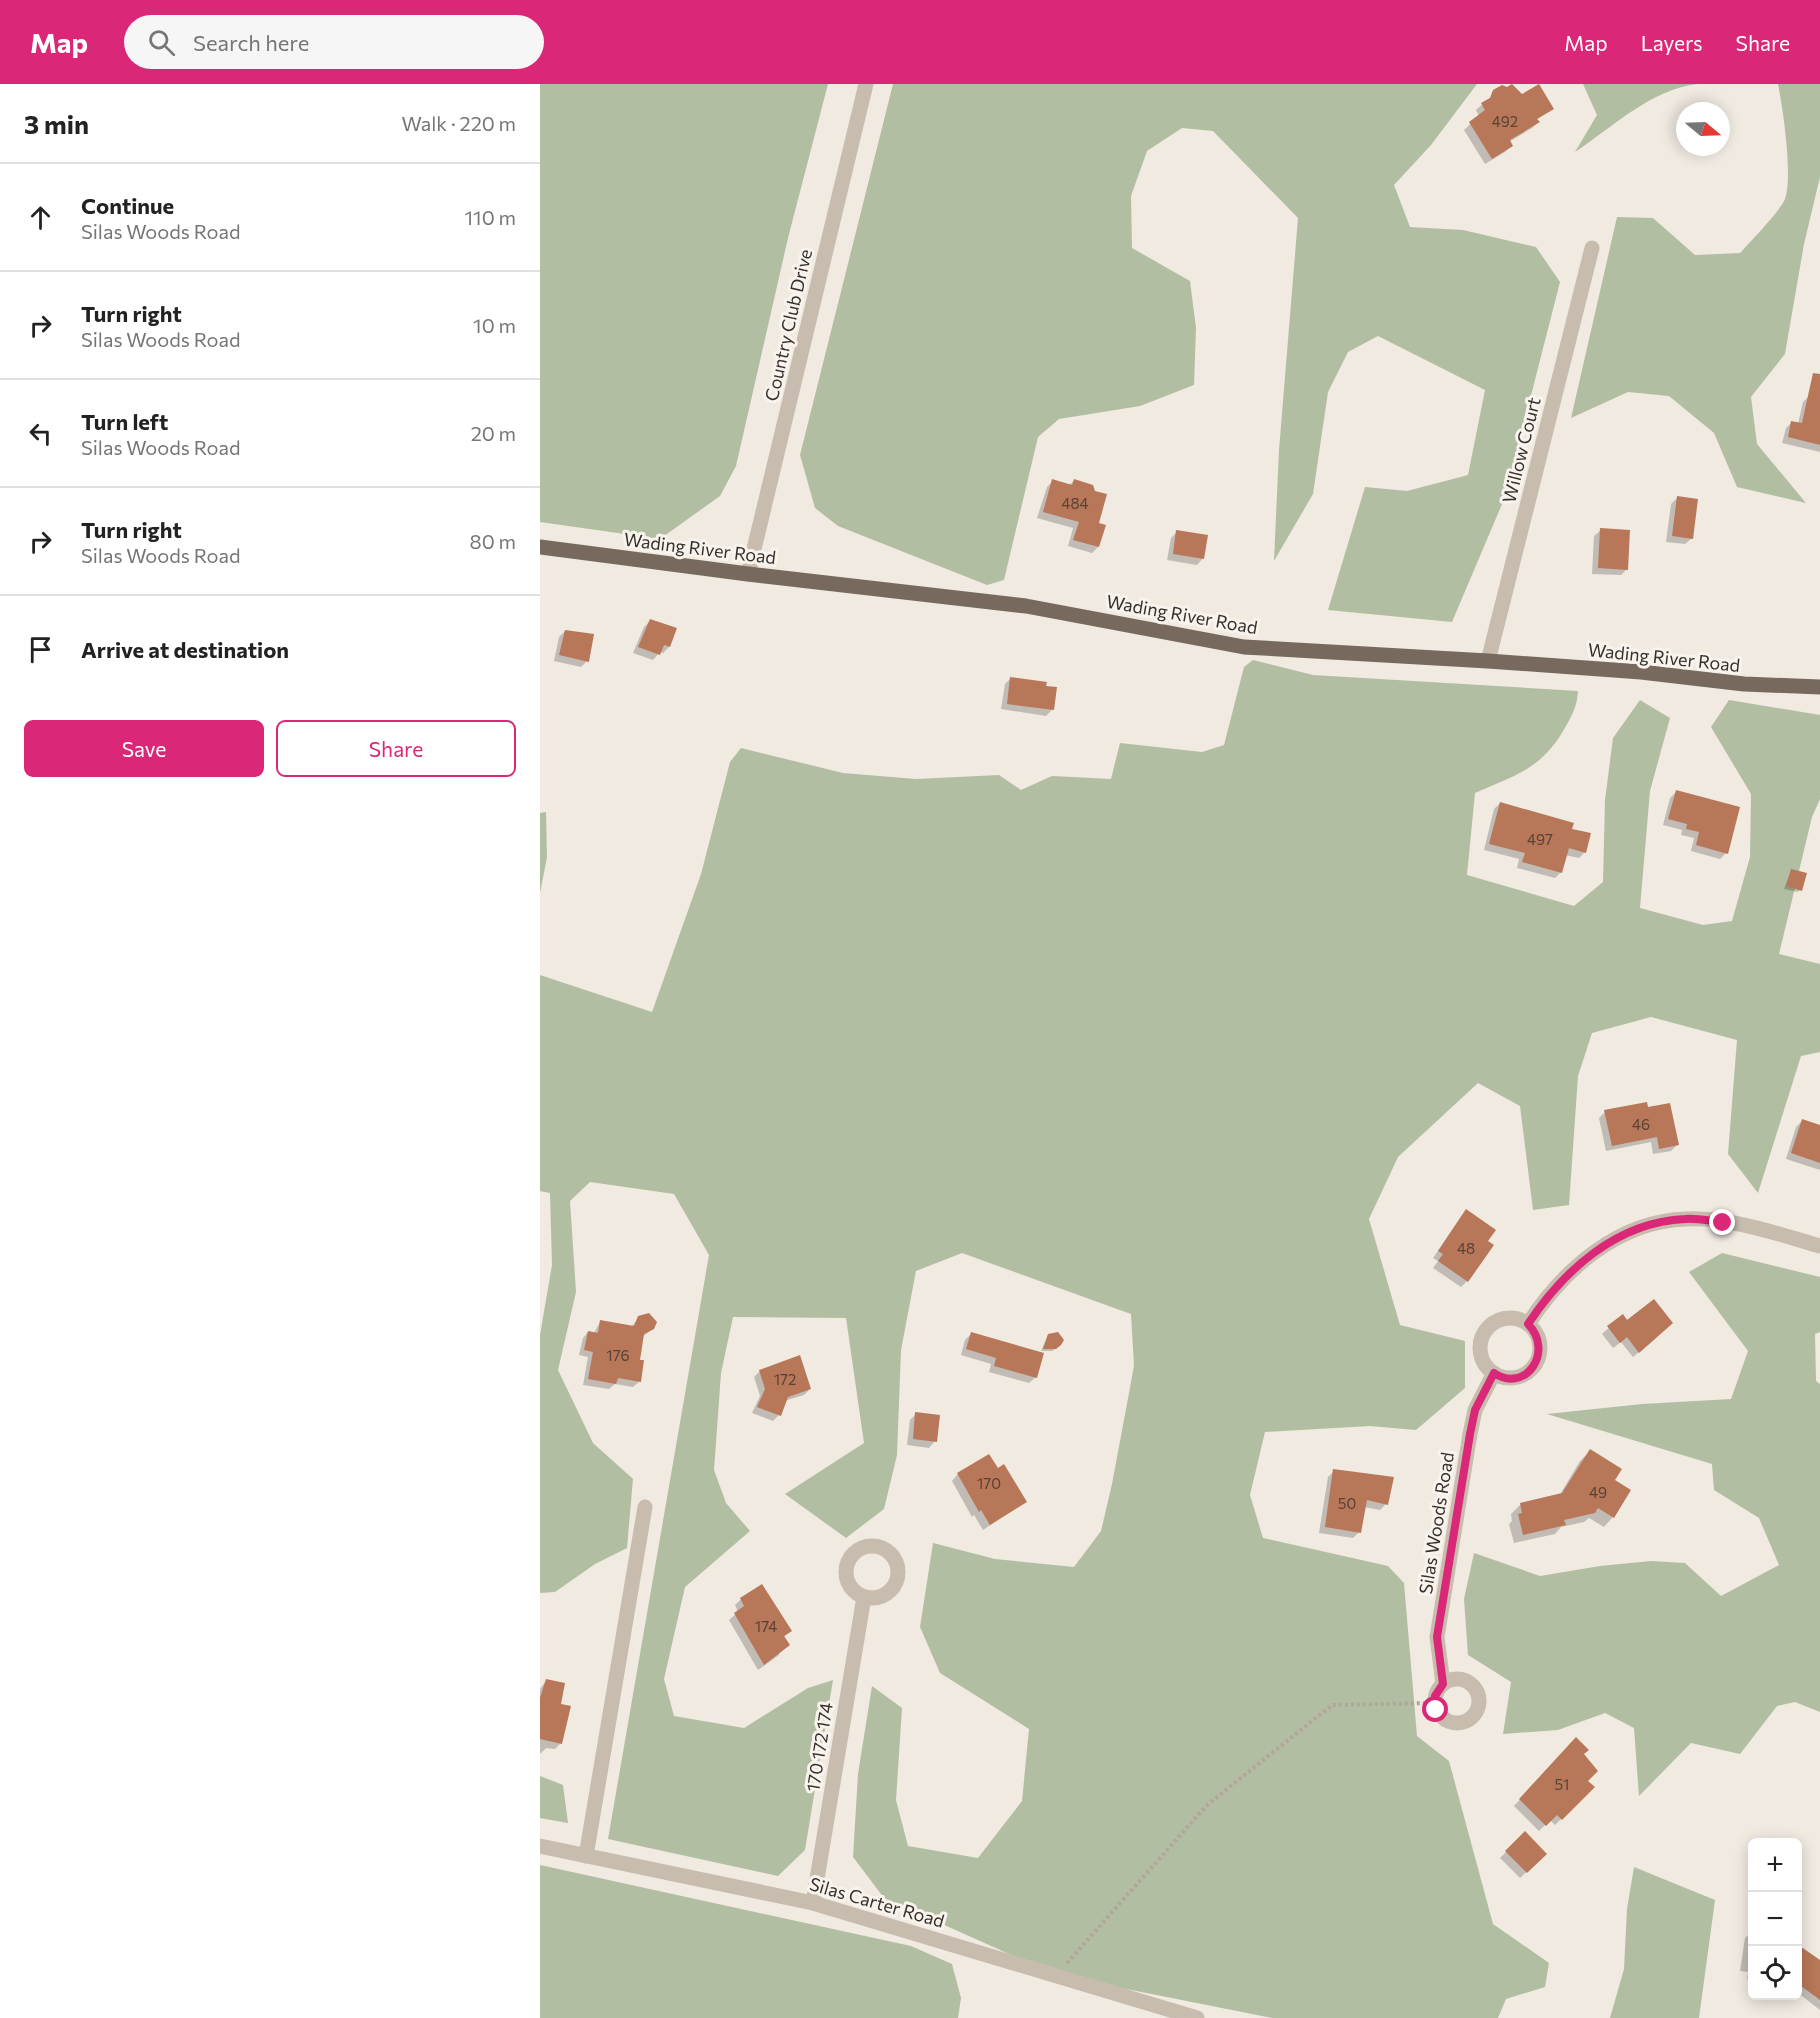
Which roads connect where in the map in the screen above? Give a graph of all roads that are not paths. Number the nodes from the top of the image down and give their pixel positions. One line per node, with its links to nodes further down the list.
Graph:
1 (866, 84): 4 (street, Country Club Drive)
2 (1592, 248): 5 (street, Willow Court)
3 (540, 547): 4 (main road, Wading River Road)
4 (748, 574): 5 (main road, Wading River Road)
5 (1488, 661): 6 (main road, Wading River Road)
6 (1820, 687)
7 (1820, 1246): 8 (street)
8 (1528, 1324): 9 (street); 9 (street)
9 (1494, 1373): 12 (street, Silas Woods Road)
10 (645, 1507): 14 (street)
11 (864, 1597): 15 (street, 170 172 174)
12 (1443, 1684): 12 (street)
13 (540, 1846): 14 (street, Silas Carter Road)
14 (586, 1856): 15 (street, Silas Carter Road)
15 (813, 1903): 16 (street, Silas Carter Road)
16 (1197, 2018)

